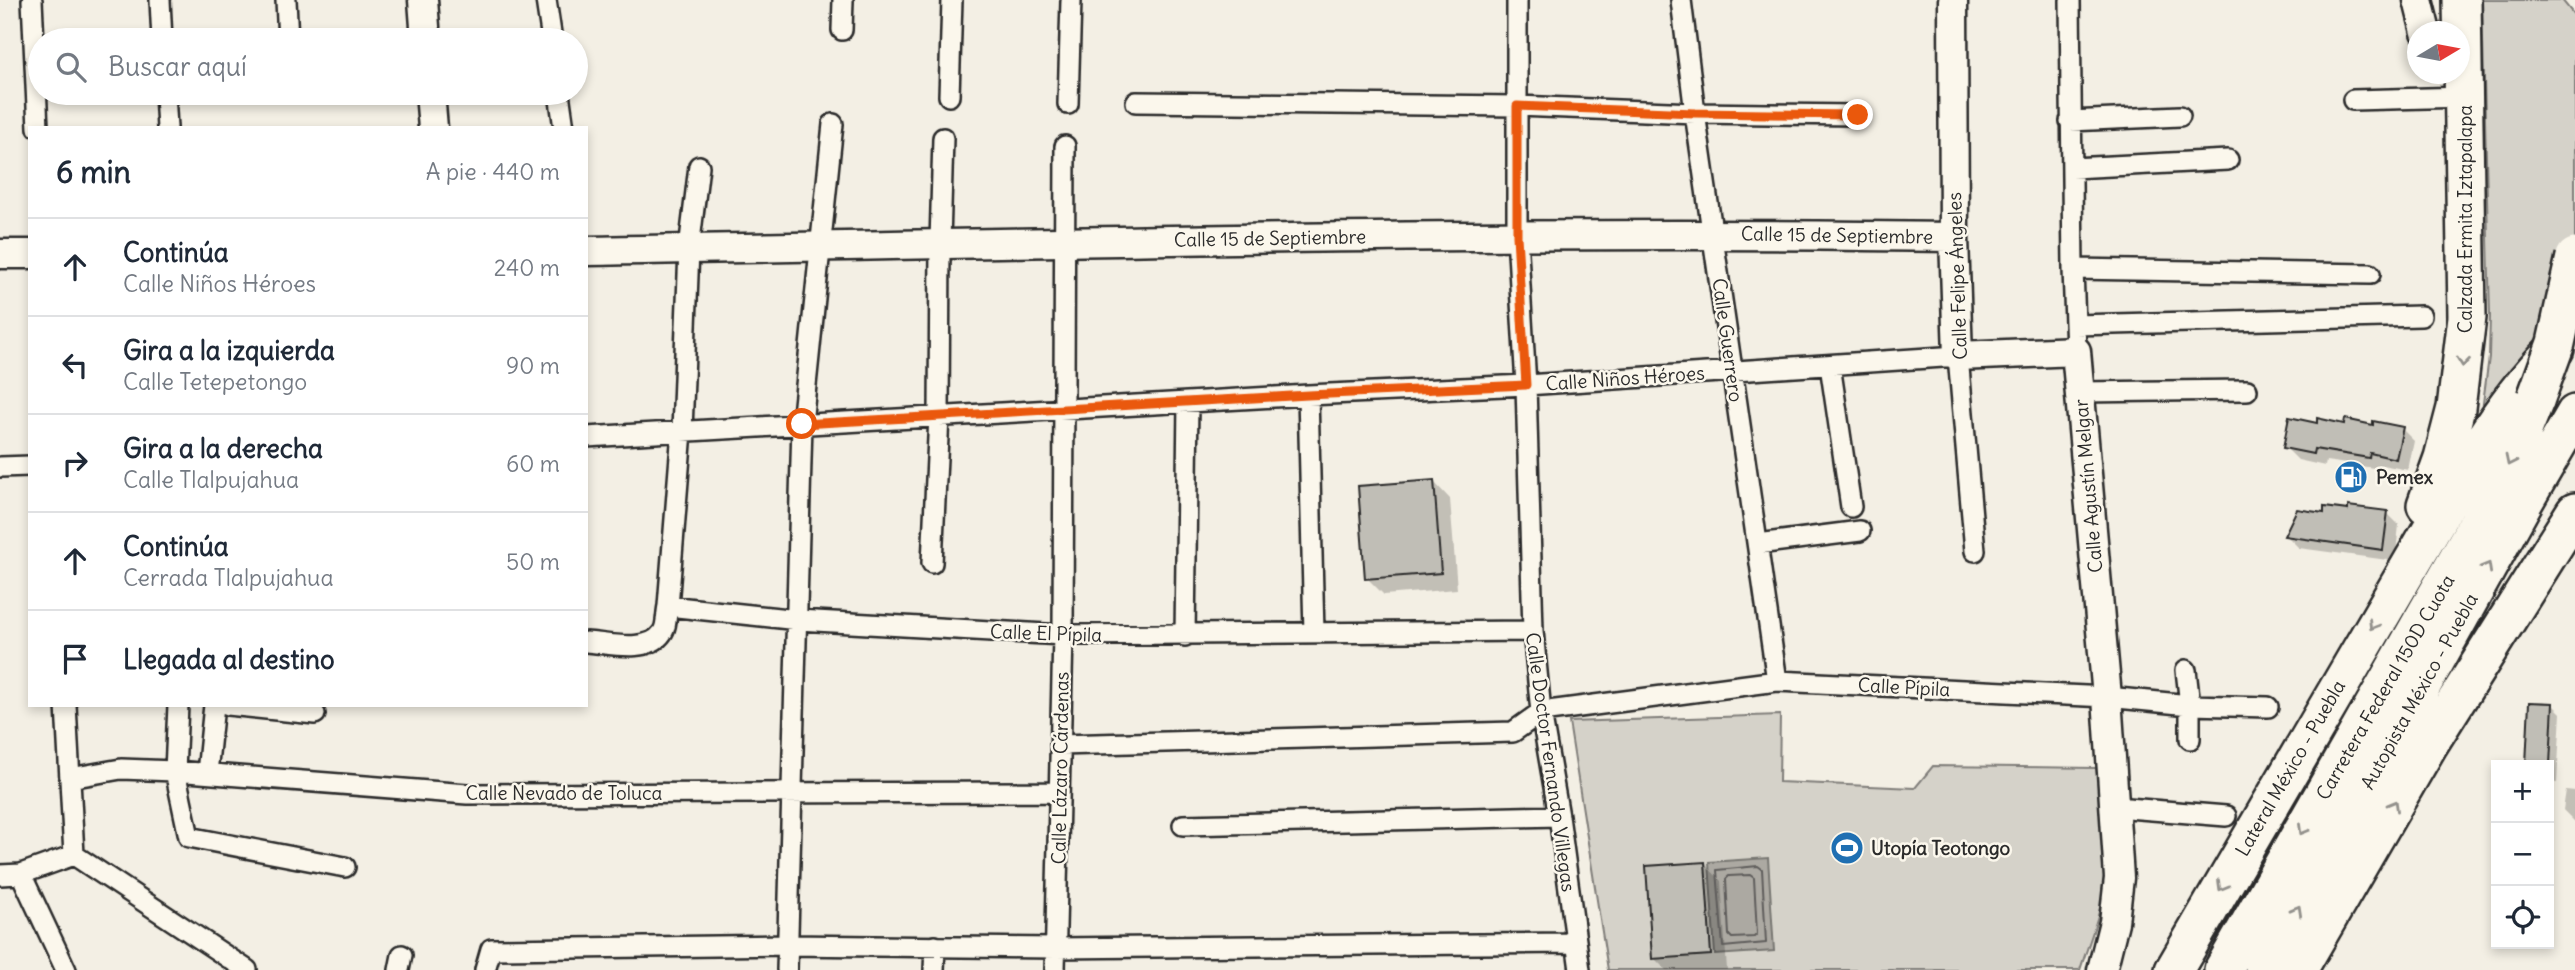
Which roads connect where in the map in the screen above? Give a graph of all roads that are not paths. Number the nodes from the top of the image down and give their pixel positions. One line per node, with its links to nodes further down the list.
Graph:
1 (32, 0): 17 (street)
2 (160, 0): 18 (street)
3 (286, 0): 19 (street)
4 (423, 0): 20 (street)
5 (546, 0): 21 (street)
6 (843, 0): 22 (street)
7 (952, 0): 25 (street)
8 (1071, 0): 28 (street)
9 (1517, 0): 33 (street, Calle Doctor Fernando Villegas)
10 (1681, 0): 34 (street, Calle Guerrero)
11 (1953, 0): 50 (street, Calle Felipe Ángeles)
12 (2070, 0): 37 (street, Calle Agustín Melgar)
13 (2418, 0): 15 (street)
14 (2462, 0): 16 (highway, Calzada Ermita Iztapalapa)
15 (2423, 21)
16 (2462, 21)
17 (33, 28)
18 (161, 28)
19 (287, 28)
20 (425, 28)
21 (550, 28)
22 (842, 30)
23 (2441, 84): 26 (street)
24 (2463, 84): 88 (highway, Calzada Ermita Iztapalapa, one-way to 88)
25 (949, 96)
26 (2353, 100)
27 (1136, 102): 33 (street)
28 (1068, 104)
29 (37, 105): 39 (street)
30 (166, 105): 40 (street)
31 (431, 105): 41 (street)
32 (561, 105): 42 (street)
33 (1517, 106): 34 (street); 49 (street, Calle Doctor Fernando Villegas)
34 (1695, 113): 35 (street); 48 (street, Calle Guerrero)
35 (1858, 115)
36 (2180, 116): 37 (street)
37 (2070, 121): 47 (street, Calle Agustín Melgar)
38 (833, 124): 53 (street)
39 (38, 126)
40 (167, 126)
41 (433, 126)
42 (564, 126)
43 (943, 138): 52 (street)
44 (1065, 146): 51 (street, Calle Lázaro Cárdenas)
45 (2228, 160): 47 (street)
46 (699, 166): 54 (street)
47 (2072, 168): 59 (street, Calle Agustín Melgar)
48 (1713, 233): 49 (street, Calle 15 de Septiembre); 50 (street, Calle 15 de Septiembre); 66 (street, Calle Guerrero)
49 (1517, 236): 51 (street, Calle 15 de Septiembre); 67 (street, Calle Doctor Fernando Villegas)
50 (1954, 237): 64 (street, Calle Felipe Ángeles)
51 (1066, 240): 52 (street, Calle 15 de Septiembre); 72 (street, Calle Lázaro Cárdenas)
52 (940, 242): 53 (street, Calle 15 de Septiembre); 74 (street)
53 (820, 247): 54 (street, Calle 15 de Septiembre); 75 (street)
54 (689, 249): 55 (street, Calle 15 de Septiembre); 76 (street)
55 (588, 251)
56 (0, 254): 57 (street)
57 (28, 254)
58 (2575, 257): 137 (highway, Carretera Federal 150D Cuota, one-way to 137, bridge)
59 (2073, 269): 60 (street); 63 (street, Calle Agustín Melgar)
60 (2370, 274)
61 (2421, 316): 63 (street)
62 (2575, 330): 88 (highway)
63 (2076, 338): 64 (street, Calle Niños Héroes); 69 (street, Calle Agustín Melgar)
64 (1958, 356): 65 (street, Calle Niños Héroes); 86 (street, Calle Felipe Ángeles)
65 (1830, 365): 66 (street, Calle Niños Héroes); 81 (street)
66 (1732, 370): 67 (street, Calle Niños Héroes); 85 (street, Calle Guerrero)
67 (1526, 385): 70 (street, Calle Niños Héroes); 92 (street, Calle Doctor Fernando Villegas)
68 (2247, 390): 69 (street)
69 (2080, 392): 100 (street, Calle Agustín Melgar)
70 (1308, 395): 71 (street, Calle Niños Héroes); 93 (street)
71 (1188, 402): 72 (street, Calle Niños Héroes); 95 (street)
72 (1065, 409): 74 (street, Calle Niños Héroes); 94 (street, Calle Lázaro Cárdenas)
73 (2575, 414): 138 (highway, Autopista México - Puebla, one-way to 73)
74 (939, 416): 75 (street, Calle Niños Héroes); 87 (street)
75 (802, 424): 76 (street, Calle Niños Héroes); 91 (street)
76 (682, 431): 77 (street, Calle Niños Héroes); 90 (street)
77 (588, 437)
78 (2575, 447): 97 (highway)
79 (28, 466): 80 (street)
80 (0, 467)
81 (1851, 507)
82 (2575, 512): 89 (highway)
83 (1860, 531): 85 (street)
84 (2575, 532): 89 (highway)
85 (1758, 544): 99 (street, Calle Guerrero)
86 (1975, 551)
87 (932, 563)
88 (2409, 567): 136 (highway, Lateral México - Puebla, one-way to 136)
89 (2527, 592): 97 (highway)
90 (668, 606): 91 (street, Calle El Pípila); 96 (street)
91 (798, 620): 94 (street, Calle El Pípila); 115 (street)
92 (1533, 631): 93 (street, Calle El Pípila); 107 (street, Calle Doctor Fernando Villegas)
93 (1314, 632): 95 (street, Calle El Pípila)
94 (1063, 635): 95 (street, Calle El Pípila); 110 (street, Calle Lázaro Cárdenas)
95 (1185, 636)
96 (588, 642)
97 (2479, 665): 139 (highway, one-way to 97)
98 (2186, 670): 101 (street)
99 (1777, 681): 100 (street, Calle Pípila); 107 (street, Calle Pípila)
100 (2107, 697): 101 (street, Calle Pípila); 116 (street, Calle Agustín Melgar)
101 (2190, 705): 106 (street, Calle Pípila); 109 (street)
102 (66, 707): 113 (street)
103 (178, 707): 111 (street)
104 (214, 707): 112 (street)
105 (247, 707): 108 (street)
106 (2269, 707)
107 (1541, 712): 110 (street); 117 (street, Calle Doctor Fernando Villegas)
108 (315, 714)
109 (2190, 739)
110 (1060, 745): 114 (street, Calle Lázaro Cárdenas)
111 (175, 771): 112 (street, Calle Nevado de Toluca); 113 (street, Calle Nevado de Toluca); 121 (street)
112 (207, 773): 115 (street, Calle Nevado de Toluca)
113 (69, 778): 120 (street)
114 (1059, 792): 115 (street, Calle Nevado de Toluca); 127 (street, Calle Lázaro Cárdenas)
115 (791, 794): 125 (street)
116 (2115, 807): 118 (street); 135 (street, Calle Agustín Melgar)
117 (1559, 816): 119 (street); 124 (street, Calle Doctor Fernando Villegas)
118 (2226, 816)
119 (1183, 825)
120 (74, 855): 122 (street); 129 (street)
121 (345, 867)
122 (21, 874): 123 (street); 128 (street)
123 (0, 875)
124 (1575, 943): 127 (street); 134 (street, Calle Doctor Fernando Villegas)
125 (787, 945): 126 (street); 130 (street); 131 (street)
126 (935, 946): 127 (street); 132 (street)
127 (1056, 948): 133 (street, Calle Lázaro Cárdenas)
128 (66, 970)
129 (247, 970)
130 (485, 970)
131 (787, 970)
132 (934, 970)
133 (1055, 970)
134 (1580, 970)
135 (2102, 970)
136 (2174, 970)
137 (2223, 970)
138 (2264, 970)
139 (2298, 970)

